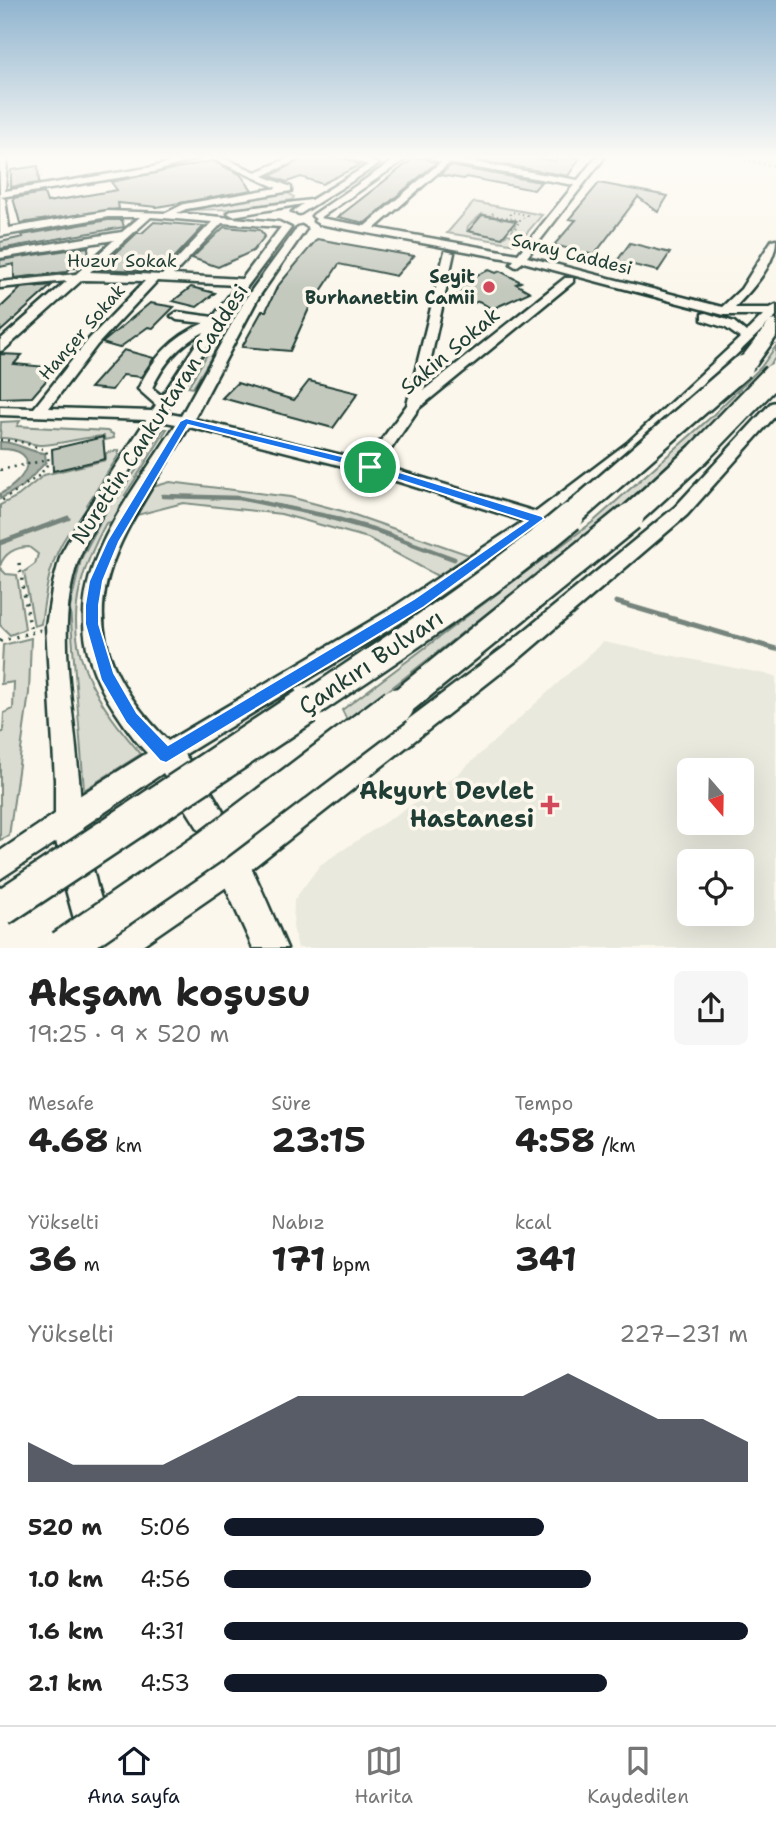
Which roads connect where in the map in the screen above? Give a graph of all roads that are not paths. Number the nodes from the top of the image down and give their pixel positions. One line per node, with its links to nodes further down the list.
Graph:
1 (0, 202): 15 (street)
2 (212, 202): 9 (street)
3 (296, 202): 11 (street)
4 (315, 202): 8 (street)
5 (341, 202): 13 (street, Nurettin Cankurtaran Caddesi)
6 (399, 202): 14 (street)
7 (565, 202): 20 (street)
8 (297, 212): 12 (street); 13 (street)
9 (169, 213): 10 (street); 11 (street)
10 (149, 214): 11 (street); 15 (street); 16 (street)
11 (223, 217): 12 (street); 22 (street, Hançer Sokak)
12 (283, 222): 13 (street); 24 (street, Nurettin Cankurtaran Caddesi)
13 (312, 223): 14 (street, Saray Caddesi); 18 (street, Saray Caddesi); 37 (street, Nurettin Cankurtaran Caddesi)
14 (368, 229): 20 (street, Saray Caddesi)
15 (2, 233)
16 (128, 235): 19 (street); 21 (street)
17 (776, 242): 26 (street)
18 (449, 253): 20 (street, Saray Caddesi); 32 (street)
19 (0, 255)
20 (518, 262): 23 (street, Saray Caddesi); 26 (street, Saray Caddesi)
21 (79, 276): 22 (street, Huzur Sokak); 25 (street, Huzur Sokak); 30 (street)
22 (160, 278): 24 (street, Huzur Sokak); 36 (street, Hançer Sokak)
23 (569, 280): 31 (street, Saray Caddesi); 32 (street, Sakin Sokak)
24 (244, 282): 29 (street, Nurettin Cankurtaran Caddesi)
25 (0, 285)
26 (724, 311): 27 (street, Saray Caddesi)
27 (775, 315): 31 (highway, Çankırı Bulvarı)
28 (177, 316): 29 (street)
29 (217, 322): 34 (street, Nurettin Cankurtaran Caddesi); 34 (street)
30 (0, 347)
31 (761, 362): 39 (street, Çankırı Bulvarı); 44 (highway, Çankırı Bulvarı, bridge); 45 (highway, Çankırı Bulvarı, bridge)
32 (414, 405): 38 (street, Sakin Sokak)
33 (776, 406): 43 (street)
34 (159, 410): 36 (street); 37 (street); 41 (street, Nurettin Cankurtaran Caddesi)
35 (0, 411): 36 (street)
36 (39, 411)
37 (186, 421): 38 (street); 40 (street, Nurettin Cankurtaran Caddesi)
38 (370, 467): 39 (street)
39 (538, 519): 40 (street, Çankırı Bulvarı)
40 (166, 755): 41 (main road, Çankırı Bulvarı); 43 (main road)
41 (67, 820): 42 (street, Çankırı Bulvarı); 46 (main road)
42 (0, 866)
43 (232, 868): 47 (street); 48 (main road)
44 (0, 909)
45 (63, 948)
46 (99, 948)
47 (114, 948)
48 (270, 948)

